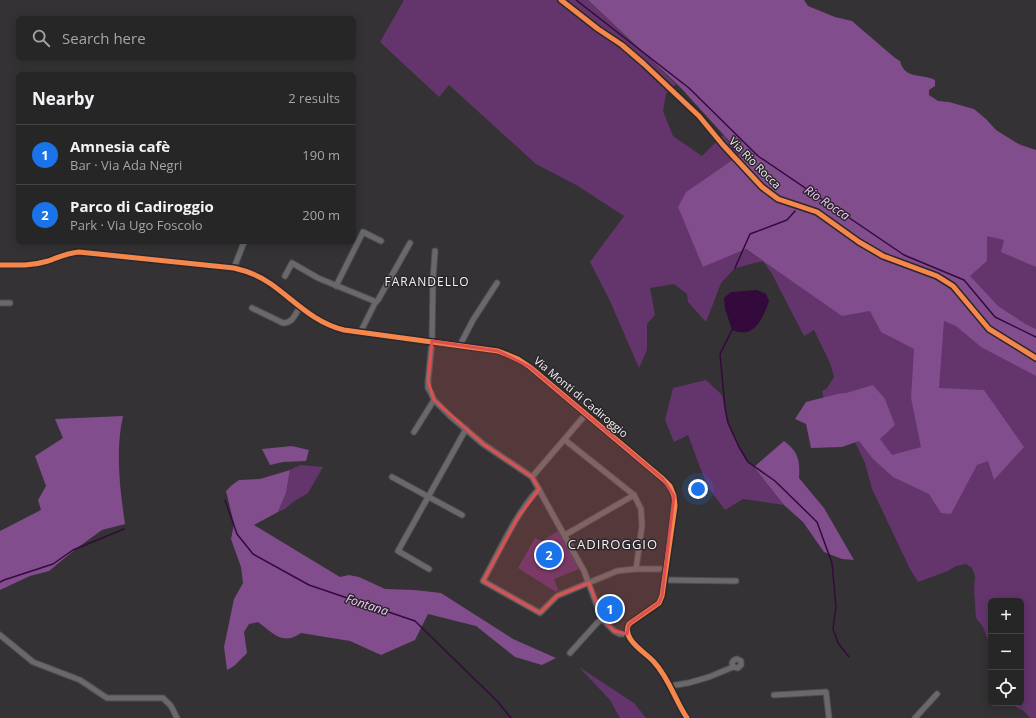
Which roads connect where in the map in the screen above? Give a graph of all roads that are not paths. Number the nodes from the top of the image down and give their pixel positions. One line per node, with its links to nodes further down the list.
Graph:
1 (561, 0): 19 (street, Via Rio Rocca)
2 (381, 241): 10 (street)
3 (410, 243): 13 (street)
4 (243, 244): 7 (street)
5 (435, 251): 17 (street)
6 (0, 265): 7 (street, Via Monti di Cadiroggio)
7 (234, 268): 14 (street, Via Monti di Cadiroggio)
8 (285, 276): 10 (street)
9 (497, 283): 18 (street)
10 (336, 286): 13 (street)
11 (0, 303): 12 (street)
12 (10, 303)
13 (375, 303): 16 (street)
14 (300, 307): 15 (street); 16 (street, Via Monti di Cadiroggio)
15 (252, 308)
16 (361, 331): 17 (street, Via Monti di Cadiroggio)
17 (432, 341): 18 (street, Via Monti di Cadiroggio); 20 (street)
18 (460, 345): 21 (street, Via Monti di Cadiroggio)
19 (1036, 358)
20 (434, 400): 22 (street); 23 (street)
21 (586, 414): 24 (street); 34 (street, Via Monti di Cadiroggio)
22 (466, 429): 26 (street); 29 (street)
23 (414, 432)
24 (565, 440): 26 (street); 28 (street)
25 (392, 477): 29 (street)
26 (532, 477): 27 (street)
27 (539, 489): 31 (street); 37 (street)
28 (634, 495): 31 (street); 33 (street)
29 (428, 497): 30 (street); 32 (street)
30 (462, 515)
31 (565, 535): 37 (street)
32 (429, 569)
33 (636, 569): 34 (street); 37 (street)
34 (666, 569): 35 (street, Via Monti di Cadiroggio)
35 (665, 580): 36 (street); 39 (street, Via Monti di Cadiroggio)
36 (736, 581)
37 (589, 583): 38 (street)
38 (602, 619): 39 (street); 41 (street)
39 (627, 634): 43 (street)
40 (0, 635): 46 (street)
41 (570, 653)
42 (733, 667): 43 (street)
43 (670, 686): 47 (street)
44 (937, 694): 49 (street)
45 (774, 695): 48 (street)
46 (177, 718)
47 (688, 718)
48 (829, 718)
49 (915, 718)

